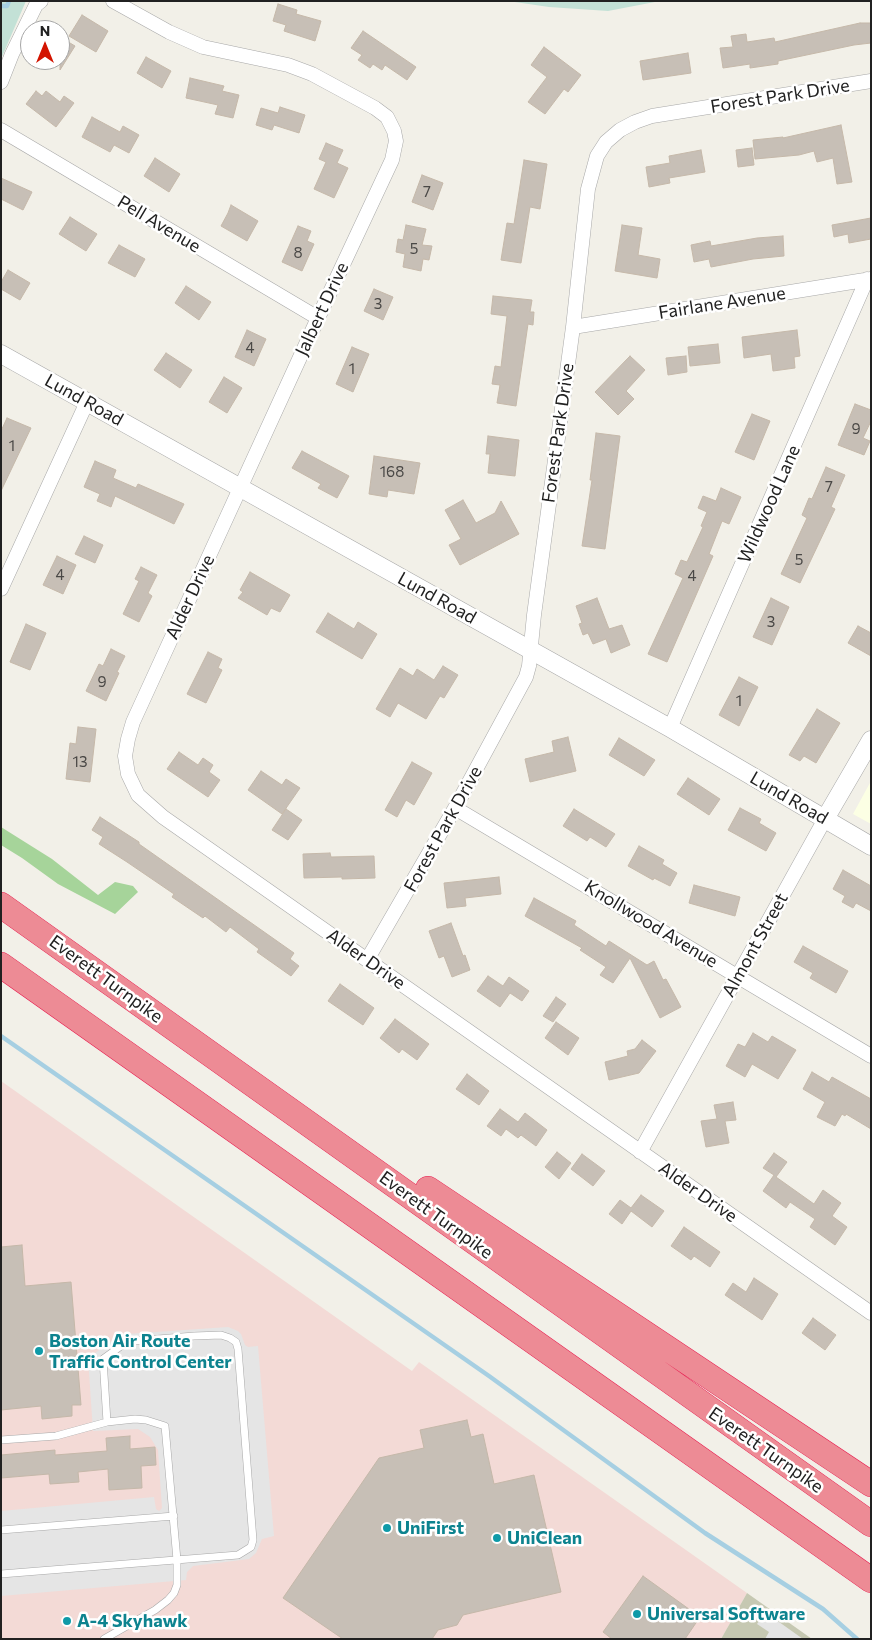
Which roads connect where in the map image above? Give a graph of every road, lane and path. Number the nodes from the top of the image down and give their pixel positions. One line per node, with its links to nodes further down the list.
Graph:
1 (41, 1): 3 (street)
2 (113, 1): 7 (street, Jalbert Drive)
3 (1, 82)
4 (871, 82): 8 (street, Forest Park Drive)
5 (1, 130): 7 (street, Pell Avenue)
6 (869, 279): 8 (street, Fairlane Avenue); 14 (street, Wildwood Lane)
7 (318, 318): 11 (street, Jalbert Drive)
8 (573, 327): 13 (street, Forest Park Drive)
9 (1, 354): 10 (street, Lund Road)
10 (87, 402): 11 (street, Lund Road); 12 (street)
11 (241, 487): 13 (street, Lund Road); 20 (street, Alder Drive)
12 (1, 589)
13 (531, 651): 14 (street, Lund Road); 16 (street, Forest Park Drive)
14 (670, 728): 17 (street, Lund Road)
15 (871, 740): 17 (street, Almont Street)
16 (456, 808): 20 (street, Forest Park Drive); 22 (street, Knollwood Avenue)
17 (825, 819): 18 (street, Lund Road); 22 (street, Almont Street)
18 (871, 846)
19 (2, 905): 28 (highway); 30 (highway, Everett Turnpike)
20 (367, 960): 24 (street, Alder Drive)
21 (1, 965): 32 (highway)
22 (738, 976): 23 (street, Knollwood Avenue); 24 (street, Almont Street)
23 (871, 1056)
24 (640, 1152): 25 (street, Alder Drive)
25 (871, 1313)
26 (107, 1422): 27 (lane); 29 (lane); 33 (lane)
27 (1, 1440)
28 (871, 1484)
29 (174, 1516): 31 (lane); 33 (lane)
30 (871, 1524)
31 (1, 1530)
32 (814, 1540): 35 (highway); 36 (highway)
33 (177, 1560): 34 (lane); 37 (lane)
34 (1, 1574)
35 (871, 1580)
36 (871, 1587)
37 (104, 1639)

